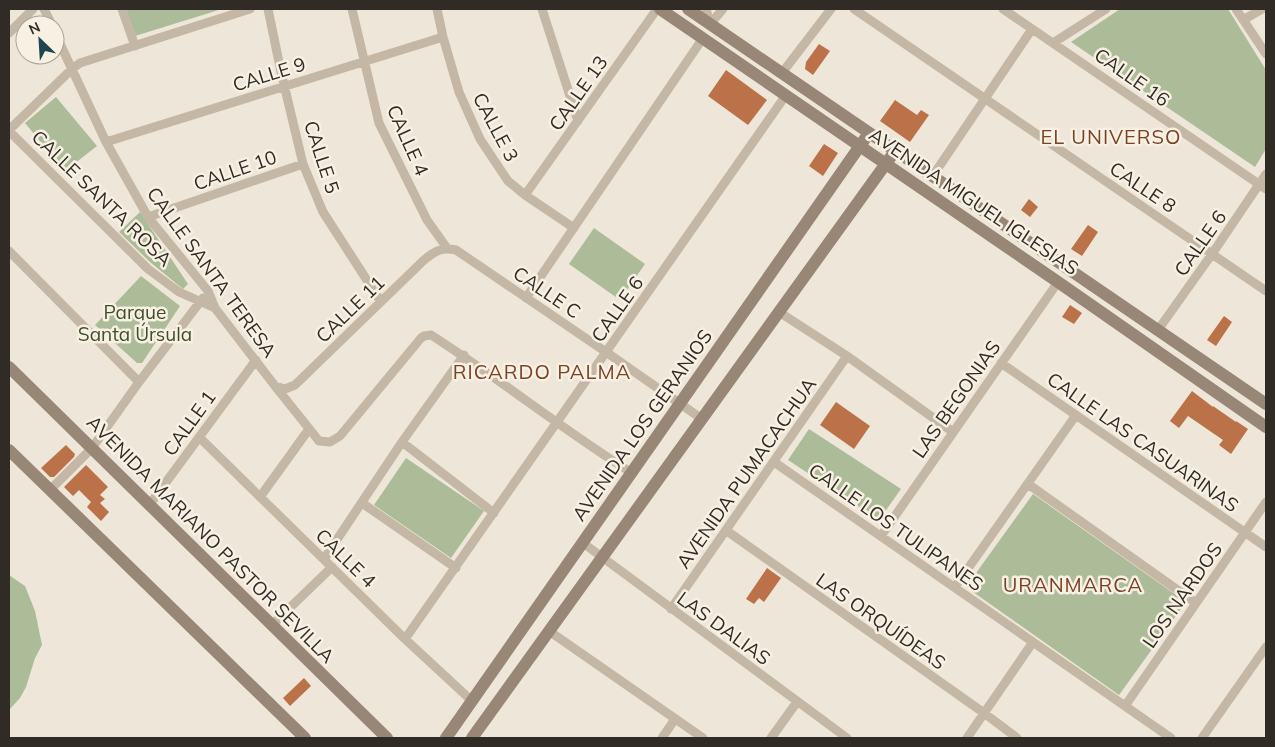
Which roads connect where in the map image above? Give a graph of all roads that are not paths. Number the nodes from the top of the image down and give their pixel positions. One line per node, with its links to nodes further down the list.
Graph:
1 (34, 9): 22 (street)
2 (122, 9): 26 (street)
3 (250, 9): 26 (street)
4 (268, 9): 32 (street, CALLE 5)
5 (352, 9): 29 (street, CALLE 4)
6 (437, 9): 23 (street, CALLE 3)
7 (542, 9): 35 (street)
8 (658, 9): 24 (main road, AVENIDA MIGUEL IGLESIAS); 35 (street, CALLE 13)
9 (688, 9): 20 (main road, AVENIDA MIGUEL IGLESIAS)
10 (706, 9): 20 (street)
11 (722, 9): 20 (street)
12 (831, 9): 31 (street)
13 (854, 9): 34 (street, CALLE 8)
14 (1003, 9): 21 (street, CALLE 16)
15 (1106, 9): 25 (street)
16 (1236, 9): 19 (street)
17 (1262, 9): 19 (street)
18 (9, 19): 22 (street)
19 (1243, 20): 28 (street)
20 (710, 24): 31 (main road, AVENIDA MIGUEL IGLESIAS)
21 (1032, 28): 25 (street, CALLE 16); 34 (street)
22 (12, 30)
23 (443, 37): 29 (street, CALLE 9); 46 (street, CALLE 3)
24 (703, 38): 33 (main road, AVENIDA MIGUEL IGLESIAS); 48 (street)
25 (1053, 43): 45 (street, CALLE 16)
26 (135, 46): 30 (street)
27 (65, 54): 30 (street, CALLE SANTA TERESA)
28 (1266, 54)
29 (363, 62): 32 (street, CALLE 9); 49 (street, CALLE 4)
30 (72, 69): 36 (street); 38 (street, CALLE SANTA TERESA)
31 (782, 73): 37 (main road, AVENIDA MIGUEL IGLESIAS)
32 (285, 86): 38 (street, CALLE 9); 42 (street, CALLE 5)
33 (786, 95): 39 (main road, AVENIDA MIGUEL IGLESIAS); 61 (street, CALLE 6)
34 (986, 99): 44 (street); 51 (street, CALLE 8)
35 (578, 121): 46 (street, CALLE 13)
36 (9, 130): 56 (street, CALLE SANTA ROSA)
37 (868, 133): 39 (main road, AVENIDA LOS GERANIOS); 40 (main road, AVENIDA MIGUEL IGLESIAS)
38 (106, 142): 47 (street, CALLE SANTA TERESA)
39 (860, 146): 41 (main road, AVENIDA MIGUEL IGLESIAS); 69 (main road, AVENIDA LOS GERANIOS)
40 (895, 151): 41 (main road); 44 (main road, AVENIDA MIGUEL IGLESIAS)
41 (886, 163): 52 (main road, AVENIDA MIGUEL IGLESIAS); 59 (main road)
42 (303, 164): 47 (street, CALLE 10); 57 (street, CALLE 5)
43 (1266, 174): 45 (street, CALLE 6)
44 (932, 177): 60 (main road, AVENIDA MIGUEL IGLESIAS)
45 (1263, 187): 51 (street, CALLE 6)
46 (525, 195): 48 (street, CALLE 3)
47 (148, 217): 54 (street, CALLE SANTA TERESA)
48 (574, 228): 55 (street)
49 (447, 248): 55 (street, CALLE C); 57 (street, CALLE 11)
50 (9, 251): 67 (street)
51 (1212, 254): 53 (street, CALLE 8); 60 (street, CALLE 6)
52 (1058, 282): 65 (street, LAS BEGONIAS); 74 (main road, AVENIDA MIGUEL IGLESIAS)
53 (1266, 291)
54 (208, 292): 56 (street); 58 (street, CALLE SANTA TERESA)
55 (526, 298): 61 (street, CALLE C)
56 (200, 302): 58 (street, CALLE SANTA ROSA); 67 (street)
57 (380, 302): 68 (street, CALLE 11)
58 (216, 308): 64 (street, CALLE SANTA TERESA)
59 (779, 312): 63 (street); 72 (main road)
60 (1158, 330): 70 (main road, AVENIDA MIGUEL IGLESIAS)
61 (606, 352): 69 (street, CALLE C); 73 (street, CALLE 6)
62 (464, 356): 73 (street); 75 (street, CALLE SANTA TERESA); 78 (street)
63 (847, 356): 76 (street); 81 (street, AVENIDA PUMACACHUA)
64 (256, 360): 68 (street, CALLE SANTA TERESA); 77 (street, CALLE 1)
65 (1001, 364): 71 (street, CALLE LAS CASUARINAS); 76 (street, LAS BEGONIAS)
66 (9, 367): 79 (main road, AVENIDA MARIANO PASTOR SEVILLA)
67 (139, 382): 79 (street)
68 (275, 386): 75 (street, CALLE SANTA TERESA)
69 (680, 404): 72 (street, CALLE C); 82 (main road, AVENIDA LOS GERANIOS)
70 (1266, 404)
71 (1076, 415): 83 (street); 91 (street, CALLE LAS CASUARINAS)
72 (702, 419): 95 (main road)
73 (557, 422): 82 (street); 89 (street, CALLE 6)
74 (1266, 427)
75 (309, 429): 85 (street)
76 (953, 432): 92 (street, LAS BEGONIAS)
77 (199, 437): 85 (street, CALLE 4); 88 (street, CALLE 1)
78 (402, 442): 87 (street); 89 (street)
79 (92, 448): 84 (street); 88 (main road, AVENIDA MARIANO PASTOR SEVILLA)
80 (9, 450): 84 (main road)
81 (774, 462): 90 (street, AVENIDA PUMACACHUA); 92 (street, CALLE LOS TULIPANES)
82 (632, 473): 93 (main road, AVENIDA LOS GERANIOS)
83 (1028, 484): 99 (street); 100 (street)
84 (50, 490): 112 (main road)
85 (260, 497): 96 (street, CALLE 4)
86 (1266, 502): 91 (street, LOS NARDOS)
87 (362, 503): 96 (street); 98 (street)
88 (150, 504): 102 (main road, AVENIDA MARIANO PASTOR SEVILLA)
89 (494, 513): 98 (street, CALLE 6)
90 (727, 531): 101 (street, AVENIDA PUMACACHUA); 110 (street, LAS ORQUÍDEAS)
91 (1245, 532): 94 (street, CALLE LAS CASUARINAS); 100 (street, LOS NARDOS)
92 (881, 536): 99 (street, CALLE LOS TULIPANES)
93 (583, 543): 95 (street, LAS DALIAS); 107 (main road, AVENIDA LOS GERANIOS)
94 (1266, 547)
95 (602, 558): 101 (street, LAS DALIAS); 103 (main road)
96 (324, 559): 97 (street, CALLE 4)
97 (332, 568): 102 (street); 104 (street, CALLE 4)
98 (456, 568): 104 (street, CALLE 6)
99 (955, 587): 105 (street, CALLE LOS TULIPANES)
100 (1196, 603): 109 (street, LOS NARDOS)
101 (671, 609): 108 (street, LAS DALIAS)
102 (271, 626): 113 (main road, AVENIDA MARIANO PASTOR SEVILLA)
103 (549, 631): 111 (street); 115 (main road)
104 (405, 638): 107 (street, CALLE 4)
105 (1033, 642): 109 (street, CALLE LOS TULIPANES); 110 (street)
106 (1266, 646): 123 (street)
107 (472, 701): 114 (main road, AVENIDA LOS GERANIOS)
108 (797, 702): 118 (street); 119 (street, LAS DALIAS)
109 (1125, 706): 122 (street, CALLE LOS TULIPANES)
110 (984, 713): 120 (street); 121 (street, LAS ORQUÍDEAS)
111 (676, 719): 116 (street); 117 (street)
112 (305, 738)
113 (387, 738)
114 (446, 738)
115 (472, 738)
116 (662, 738)
117 (703, 738)
118 (771, 738)
119 (847, 738)
120 (967, 738)
121 (1017, 738)
122 (1171, 738)
123 (1202, 738)

